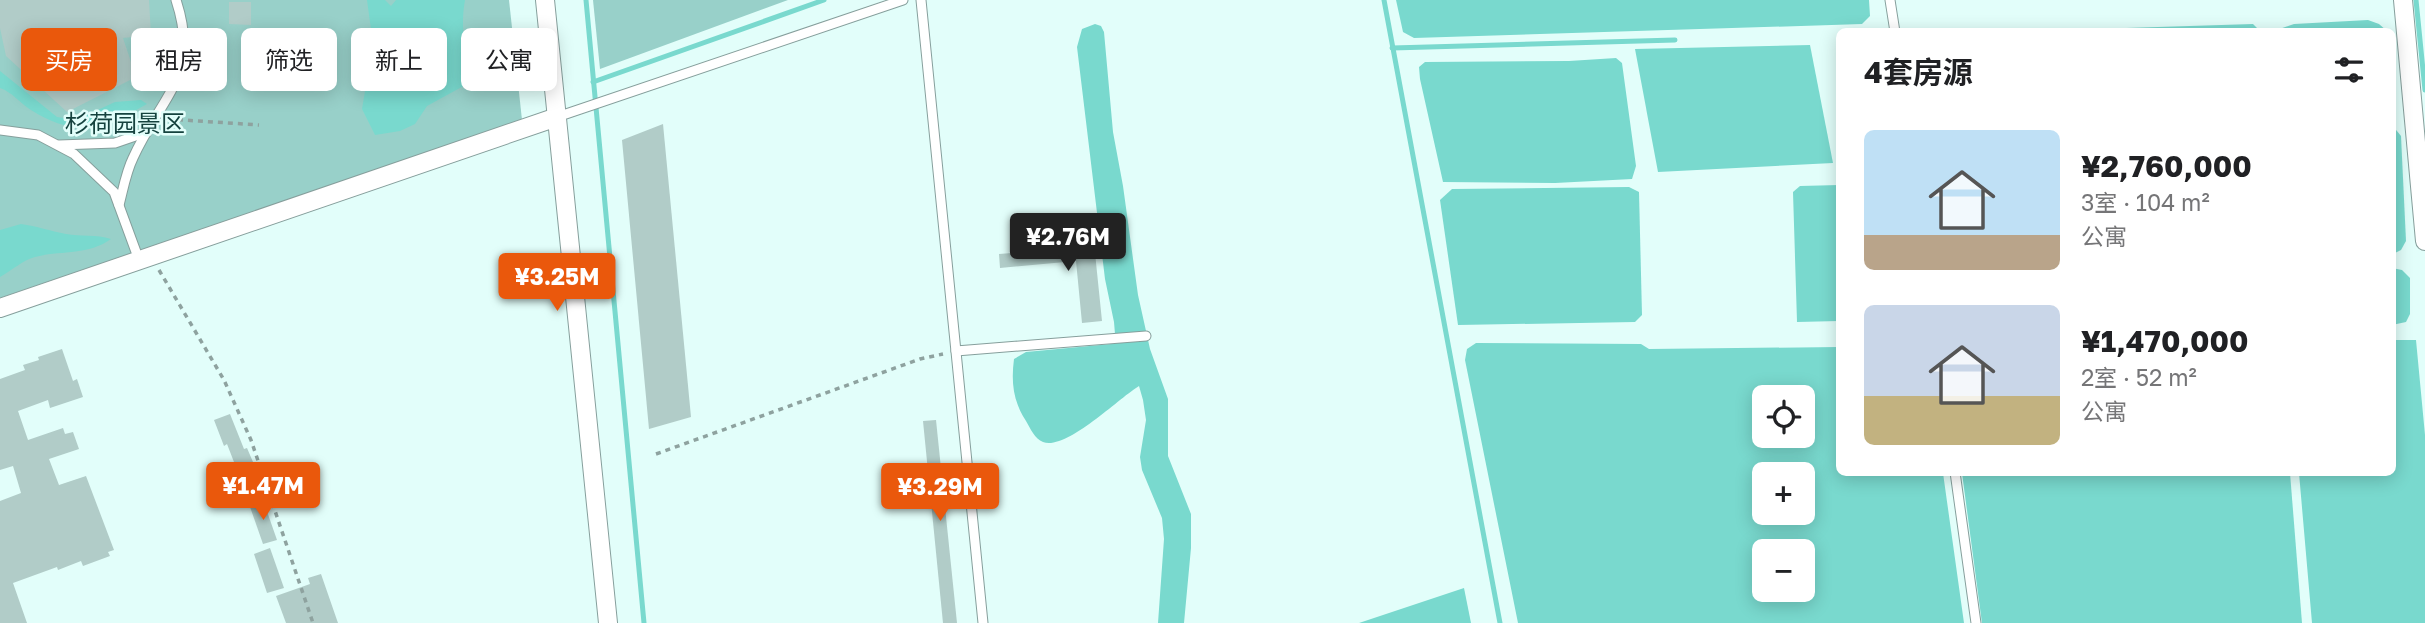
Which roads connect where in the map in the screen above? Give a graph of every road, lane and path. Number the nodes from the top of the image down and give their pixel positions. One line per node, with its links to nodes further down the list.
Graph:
1 (176, 0): 9 (lane)
2 (545, 0): 8 (street)
3 (903, 0): 8 (lane)
4 (920, 0): 19 (lane)
5 (1890, 0): 7 (lane)
6 (2403, 0): 15 (street)
7 (1894, 28)
8 (557, 117): 16 (street); 23 (street)
9 (155, 119): 10 (path); 12 (lane)
10 (259, 125)
11 (0, 130): 13 (lane)
12 (147, 132): 13 (lane); 14 (lane)
13 (58, 145): 14 (lane)
14 (119, 205): 16 (lane)
15 (2425, 241)
16 (145, 258): 17 (street); 22 (path)
17 (0, 308)
18 (1146, 336): 19 (lane)
19 (956, 351): 20 (path); 24 (lane)
20 (656, 454)
21 (1956, 476): 25 (lane)
22 (313, 623)
23 (608, 623)
24 (983, 623)
25 (1976, 623)

